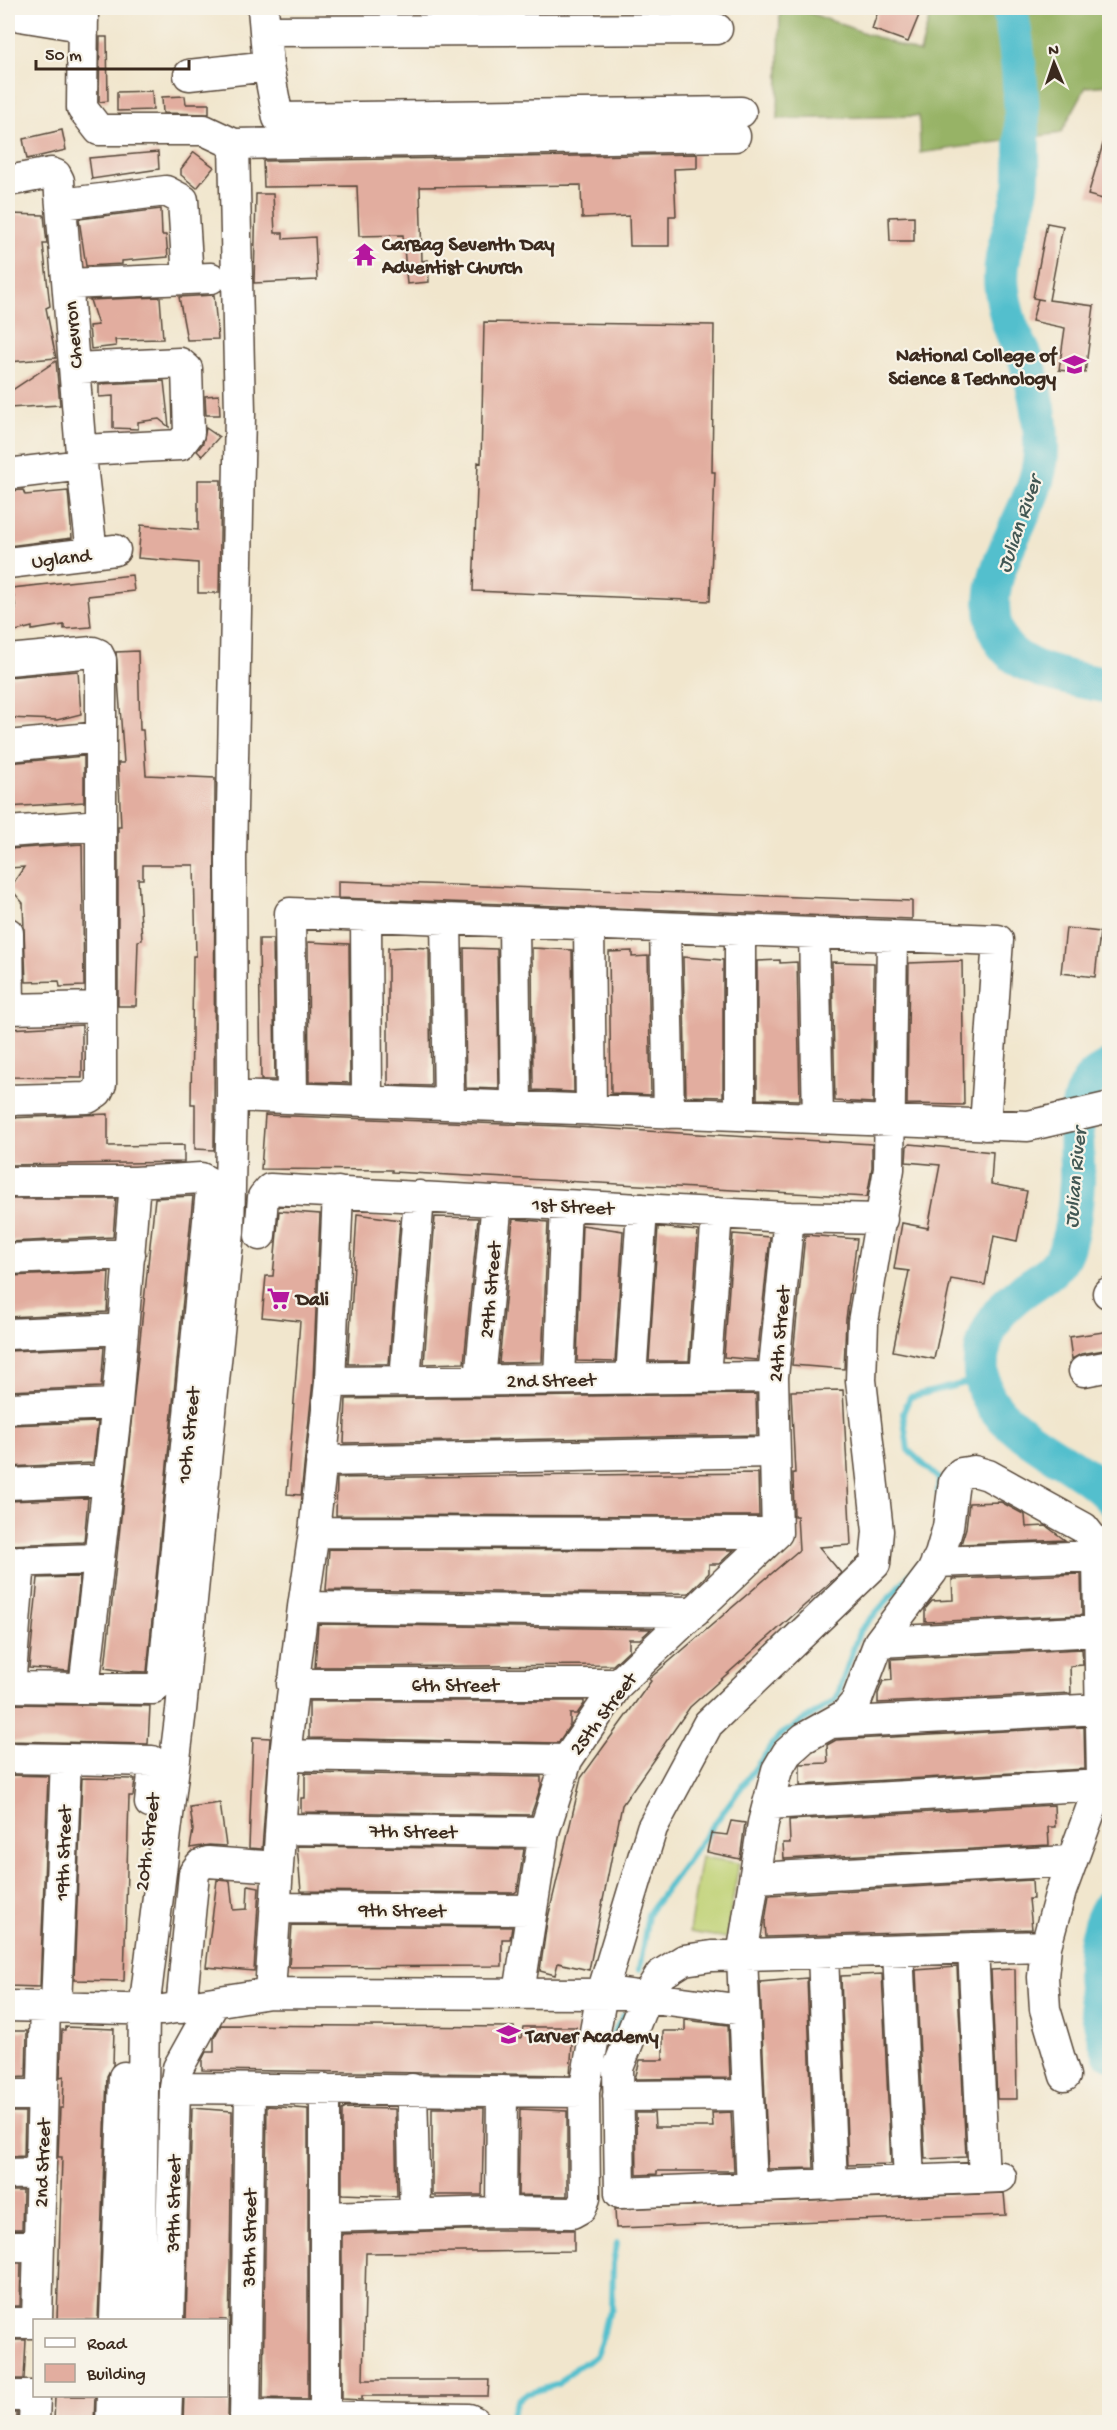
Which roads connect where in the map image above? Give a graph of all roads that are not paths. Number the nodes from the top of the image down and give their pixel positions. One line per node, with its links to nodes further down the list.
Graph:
1 (25, 13): 2 (street)
2 (78, 18): 8 (street)
3 (659, 18): 4 (street); 5 (street)
4 (264, 20): 6 (street)
5 (717, 29)
6 (268, 66): 7 (street); 8 (street)
7 (189, 75)
8 (234, 144): 33 (street)
9 (8, 181): 10 (street, Chevron)
10 (61, 204): 11 (street, Chevron); 11 (street)
11 (68, 284): 12 (street, Chevron)
12 (75, 368): 13 (street, Chevron); 13 (street)
13 (82, 458): 14 (street); 15 (street, Chevron)
14 (8, 474)
15 (104, 551): 16 (street, Ugland)
16 (8, 563)
17 (8, 660): 18 (street)
18 (101, 737): 19 (street); 20 (street)
19 (8, 746)
20 (100, 825): 21 (street); 31 (street)
21 (8, 832)
22 (366, 916): 23 (street); 34 (street); 36 (street)
23 (446, 919): 24 (street); 37 (street)
24 (514, 922): 25 (street); 38 (street)
25 (589, 925): 26 (street); 40 (street)
26 (665, 928): 27 (street); 41 (street)
27 (740, 930): 29 (street); 42 (street)
28 (8, 933): 32 (street)
29 (814, 933): 30 (street); 43 (street)
30 (892, 936): 44 (street); 45 (street)
31 (99, 1007): 32 (street); 35 (street)
32 (8, 1009)
33 (232, 1096): 34 (street); 115 (street)
34 (292, 1098): 36 (street)
35 (8, 1100)
36 (367, 1101): 37 (street)
37 (449, 1104): 38 (street)
38 (516, 1107): 40 (street)
39 (1110, 1107): 45 (street)
40 (591, 1110): 41 (street)
41 (669, 1113): 42 (street)
42 (740, 1115): 43 (street)
43 (818, 1118): 44 (street)
44 (891, 1121): 45 (street); 55 (street)
45 (985, 1125)
46 (8, 1182): 47 (street)
47 (135, 1182): 57 (street); 87 (street, 10th Street)
48 (338, 1192): 49 (street, 1st Street); 56 (street, 1st Street); 67 (street)
49 (419, 1196): 50 (street, 1st Street); 66 (street)
50 (497, 1201): 51 (street, 1st Street); 65 (street, 29th Street)
51 (566, 1205): 52 (street, 1st Street); 64 (street)
52 (642, 1209): 53 (street, 1st Street); 63 (street)
53 (717, 1213): 54 (street, 1st Street); 61 (street)
54 (789, 1217): 55 (street, 1st Street); 62 (street, 24th Street)
55 (882, 1219): 109 (street)
56 (260, 1235)
57 (130, 1254): 58 (street); 59 (street)
58 (8, 1259)
59 (123, 1329): 60 (street); 68 (street)
60 (8, 1334)
61 (705, 1377): 62 (street, 2nd Street); 63 (street, 2nd Street)
62 (773, 1377): 70 (street, 24th Street)
63 (631, 1378): 64 (street, 2nd Street)
64 (559, 1379): 65 (street, 2nd Street)
65 (480, 1380): 66 (street, 2nd Street)
66 (405, 1381): 67 (street, 2nd Street)
67 (330, 1382): 71 (street)
68 (117, 1404): 69 (street); 72 (street)
69 (8, 1408)
70 (775, 1452): 71 (street); 75 (street)
71 (321, 1461): 74 (street)
72 (108, 1480): 73 (street); 77 (street)
73 (8, 1484)
74 (314, 1532): 75 (street); 80 (street)
75 (777, 1533): 81 (street, 25th Street)
76 (1097, 1556): 79 (street); 79 (street); 82 (street)
77 (98, 1559): 78 (street); 87 (street)
78 (14, 1561): 86 (street)
79 (936, 1563): 83 (street)
80 (303, 1607): 81 (street); 84 (street)
81 (695, 1612): 85 (street, 25th Street)
82 (1099, 1631): 83 (street); 88 (street)
83 (879, 1642): 89 (street)
84 (292, 1684): 85 (street, 6th Street); 90 (street)
85 (618, 1684): 93 (street, 25th Street)
86 (9, 1687): 87 (street)
87 (84, 1688)
88 (1101, 1709): 89 (street); 94 (street)
89 (831, 1723): 95 (street)
90 (285, 1755): 93 (street); 96 (street)
91 (8, 1758): 92 (street)
92 (66, 1759): 114 (street, 19th Street); 115 (street, 20th Street)
93 (567, 1760): 97 (street, 25th Street)
94 (1101, 1785): 95 (street); 98 (street)
95 (768, 1804): 100 (street)
96 (281, 1829): 97 (street, 7th Street); 99 (street)
97 (544, 1832): 102 (street, 25th Street)
98 (1069, 1861): 100 (street); 103 (street)
99 (278, 1867): 101 (street); 115 (street)
100 (756, 1878): 107 (street)
101 (275, 1908): 102 (street, 9th Street); 108 (street)
102 (530, 1910): 110 (street, 25th Street)
103 (1046, 1946): 104 (street); 117 (street)
104 (973, 1948): 105 (street); 130 (street)
105 (898, 1951): 106 (street); 130 (street)
106 (823, 1953): 107 (street); 131 (street)
107 (741, 1956): 111 (street); 116 (street)
108 (270, 1993): 110 (street); 112 (street)
109 (603, 1993): 110 (street); 111 (street); 123 (street)
110 (519, 1994)
111 (646, 1997): 116 (street); 127 (street)
112 (214, 2003): 115 (street); 118 (street, 39th Street)
113 (8, 2006): 114 (street)
114 (50, 2006): 115 (street); 125 (street, 2nd Street)
115 (152, 2009): 139 (street); 140 (street)
116 (743, 2010): 126 (street)
117 (1065, 2076)
118 (175, 2088): 119 (street); 141 (street, 39th Street)
119 (250, 2089): 120 (street); 151 (street, 38th Street)
120 (325, 2089): 121 (street); 135 (street)
121 (412, 2089): 122 (street); 134 (street)
122 (502, 2091): 123 (street); 133 (street)
123 (584, 2092): 133 (street)
124 (8, 2095): 125 (street)
125 (43, 2095): 129 (street, 2nd Street)
126 (748, 2095): 127 (street); 132 (street)
127 (618, 2096): 132 (street)
128 (8, 2174): 129 (street)
129 (40, 2174): 137 (street, 2nd Street)
130 (909, 2181): 131 (street)
131 (832, 2185): 132 (street)
132 (752, 2188)
133 (501, 2212): 134 (street)
134 (415, 2215): 135 (street)
135 (325, 2217): 150 (street)
136 (8, 2246): 137 (street)
137 (39, 2246): 138 (street, 2nd Street)
138 (36, 2319)
139 (115, 2319)
140 (140, 2319)
141 (169, 2319)
142 (33, 2322): 143 (street)
143 (8, 2323)
144 (8, 2396): 145 (street)
145 (33, 2396)
146 (35, 2397): 152 (street)
147 (112, 2397): 153 (street)
148 (139, 2397): 154 (street)
149 (167, 2397): 155 (street)
150 (325, 2416): 151 (street); 156 (street)
151 (245, 2419)
152 (34, 2422)
153 (111, 2422)
154 (138, 2422)
155 (166, 2422)
156 (475, 2422)

